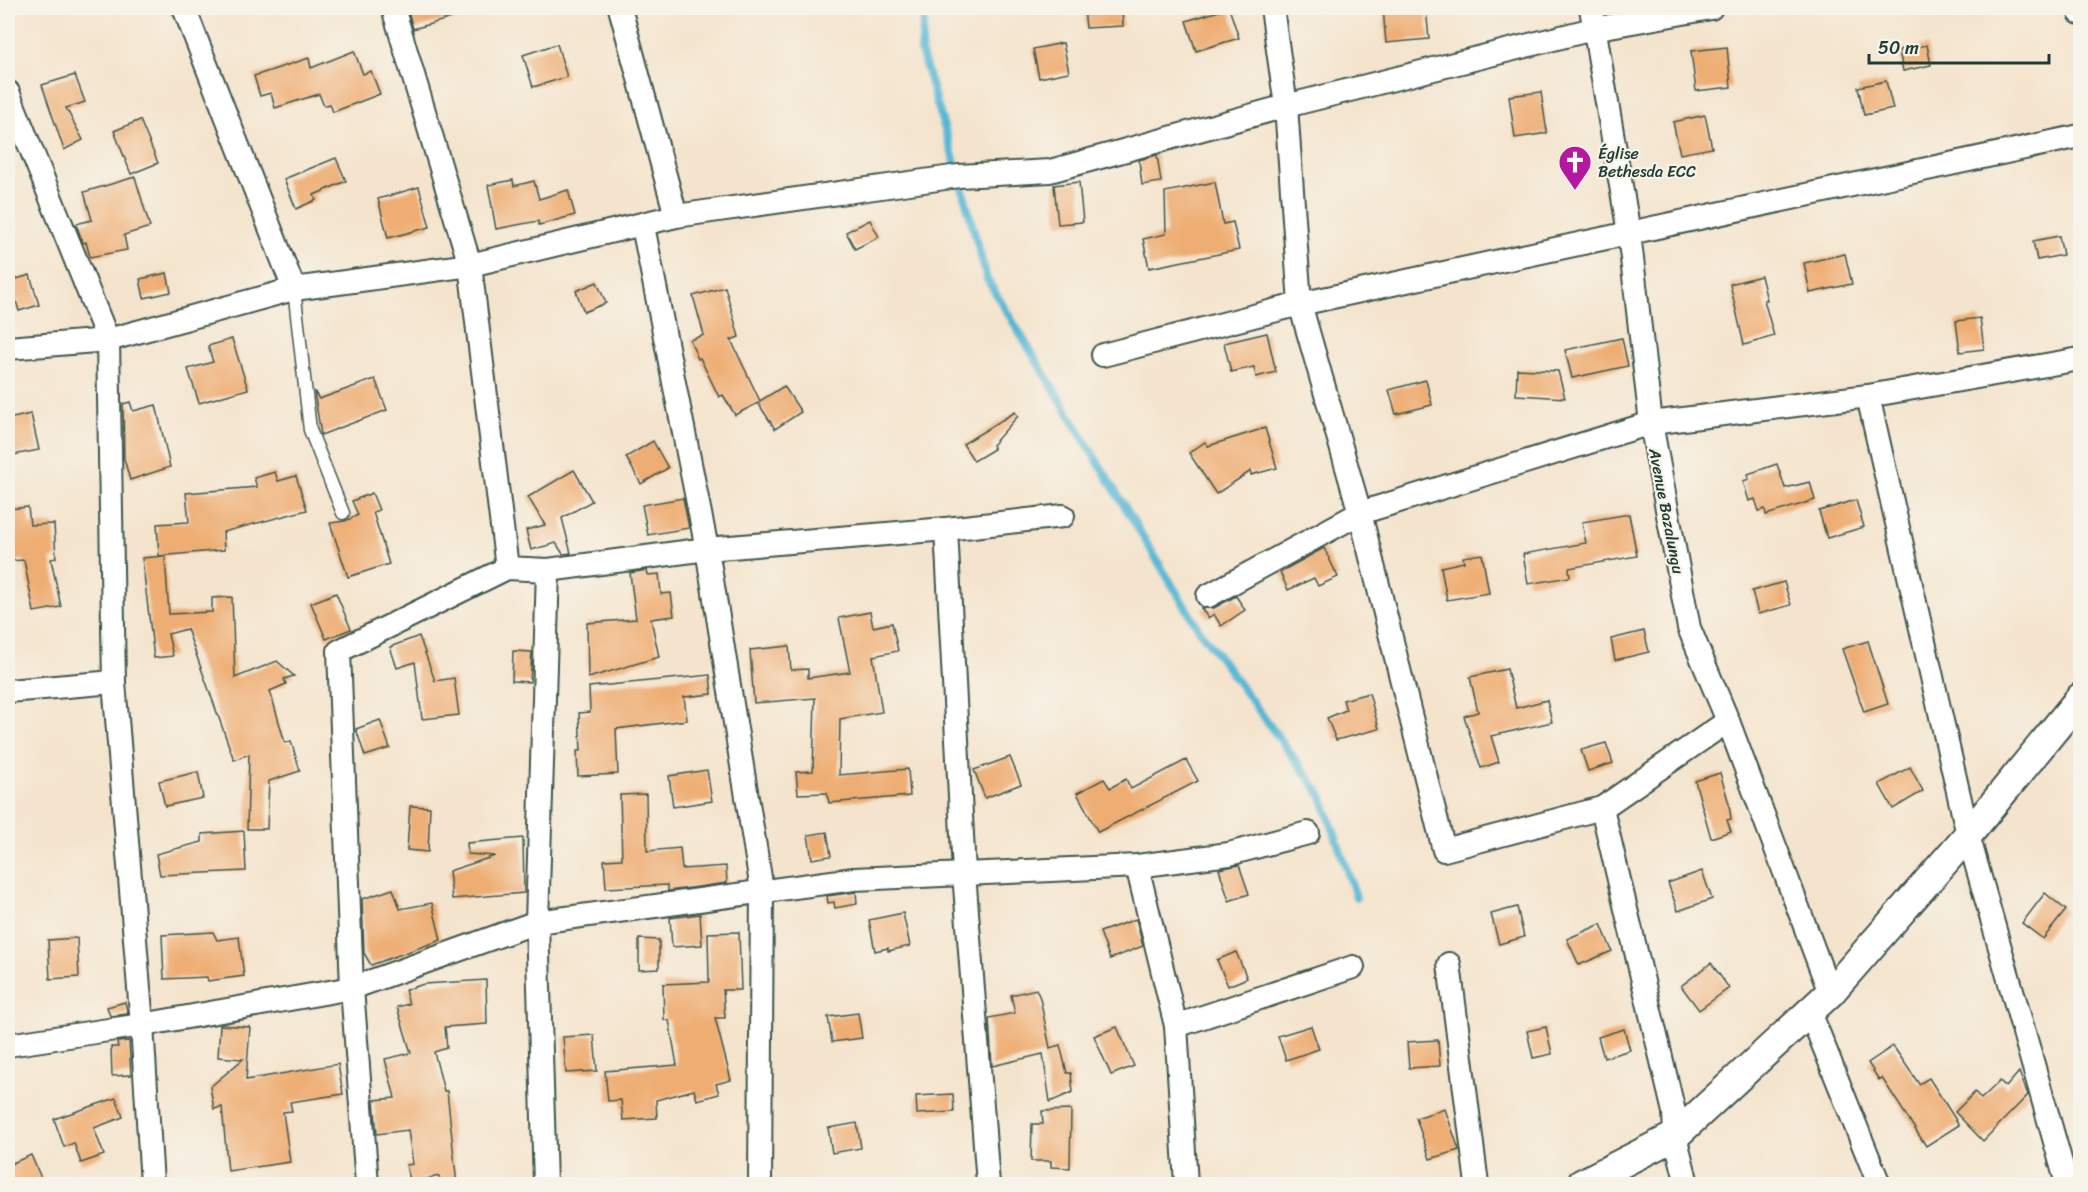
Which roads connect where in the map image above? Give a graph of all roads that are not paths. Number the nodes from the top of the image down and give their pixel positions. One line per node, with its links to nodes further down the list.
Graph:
1 (184, 8): 16 (street)
2 (393, 8): 15 (street)
3 (620, 8): 12 (street)
4 (1272, 8): 10 (street)
5 (1711, 8): 8 (street)
6 (2080, 8): 7 (street)
7 (2080, 13)
8 (1592, 18): 10 (street); 14 (street, Avenue Bazalungu)
9 (8, 92): 18 (street)
10 (1286, 106): 12 (street); 17 (street)
11 (2080, 136): 14 (street)
12 (676, 216): 13 (street)
13 (643, 226): 15 (street); 28 (street)
14 (1629, 233): 17 (street); 23 (street, Avenue Bazalungu)
15 (470, 265): 16 (street); 29 (street)
16 (294, 289): 18 (street); 24 (lane)
17 (1300, 304): 20 (street); 25 (street)
18 (108, 340): 19 (street); 32 (street)
19 (8, 348)
20 (1103, 355)
21 (2080, 359): 22 (street)
22 (1868, 396): 23 (street); 38 (street)
23 (1651, 423): 25 (street); 35 (street, Avenue Bazalungu)
24 (343, 513)
25 (1359, 513): 31 (street); 36 (street)
26 (1063, 516): 27 (street)
27 (946, 529): 28 (street); 40 (street)
28 (707, 549): 30 (street); 41 (street)
29 (507, 568): 30 (street); 45 (street)
30 (548, 570): 42 (street)
31 (1208, 596)
32 (114, 681): 33 (street); 47 (street)
33 (8, 691)
34 (2080, 698): 38 (street)
35 (1728, 721): 36 (street); 46 (street, Avenue Bazalungu)
36 (1602, 808): 50 (street)
37 (1308, 833): 39 (street)
38 (1968, 835): 46 (street); 61 (street)
39 (1137, 866): 40 (street); 48 (street)
40 (964, 873): 41 (street); 55 (street)
41 (762, 890): 42 (street); 54 (street)
42 (537, 922): 45 (street); 53 (street)
43 (1449, 964): 57 (street)
44 (1353, 967): 48 (street)
45 (352, 988): 47 (street); 52 (street)
46 (1820, 1002): 50 (street); 60 (street, Avenue Bazalungu)
47 (142, 1025): 49 (street); 51 (street)
48 (1176, 1026): 56 (street)
49 (8, 1045)
50 (1675, 1136): 58 (street); 59 (street)
51 (152, 1185)
52 (367, 1185)
53 (545, 1185)
54 (760, 1185)
55 (988, 1185)
56 (1186, 1185)
57 (1477, 1185)
58 (1581, 1185)
59 (1687, 1185)
60 (1879, 1185)
61 (2067, 1185)

